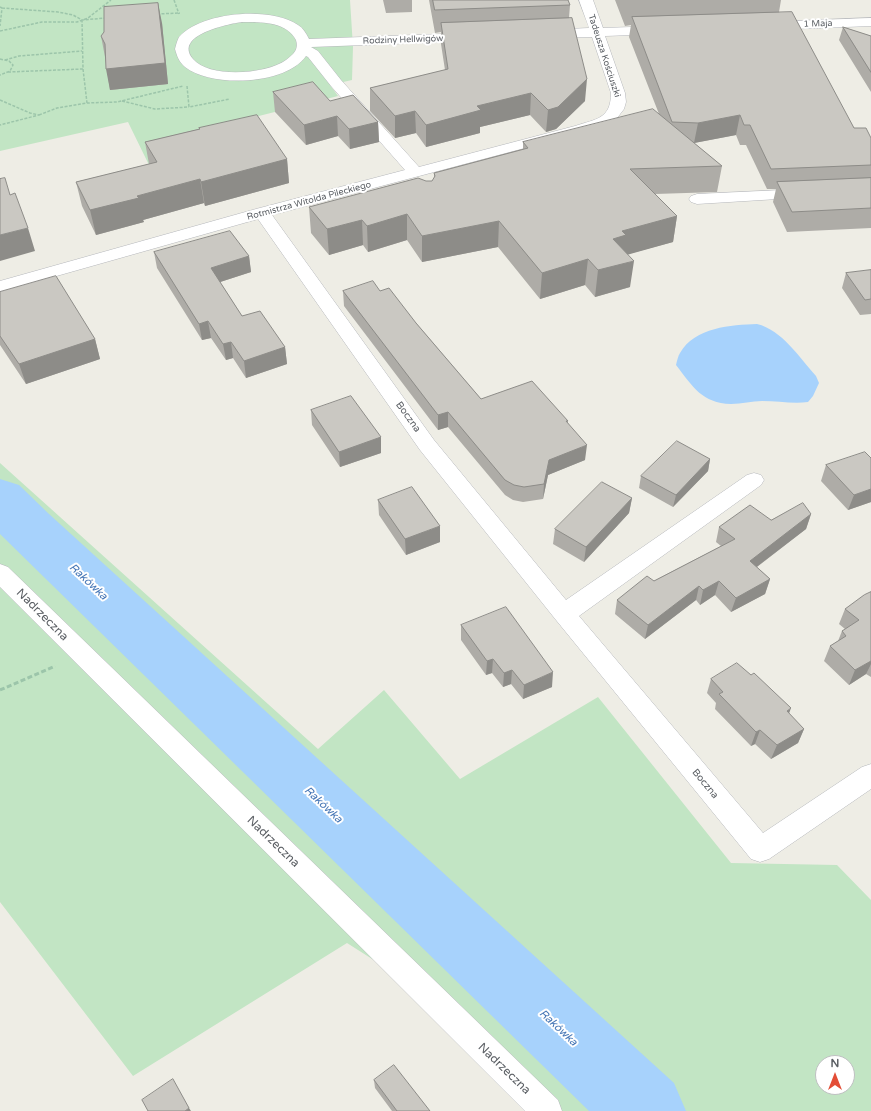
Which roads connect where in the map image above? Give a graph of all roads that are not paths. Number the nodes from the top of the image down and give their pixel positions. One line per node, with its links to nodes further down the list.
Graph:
1 (586, 0): 5 (street, Tadeusza Kościuszki)
2 (871, 22): 3 (street, 1 Maja)
3 (754, 26)
4 (675, 30): 5 (street)
5 (598, 32): 6 (street); 9 (street, Tadeusza Kościuszki)
6 (531, 35)
7 (485, 36): 8 (street, Rodziny Hellwigów)
8 (304, 46): 8 (street); 10 (street)
9 (616, 113): 10 (street, Rotmistrza Witolda Pileckiego)
10 (410, 175): 11 (street); 14 (street, Rotmistrza Witolda Pileckiego)
11 (416, 190)
12 (816, 194): 13 (street)
13 (697, 199)
14 (262, 213): 15 (street, Rotmistrza Witolda Pileckiego); 18 (street, Boczna)
15 (0, 286)
16 (754, 480): 18 (street)
17 (0, 573): 20 (street, Nadrzeczna)
18 (564, 614): 19 (street, Boczna)
19 (871, 775)
20 (547, 1111)

